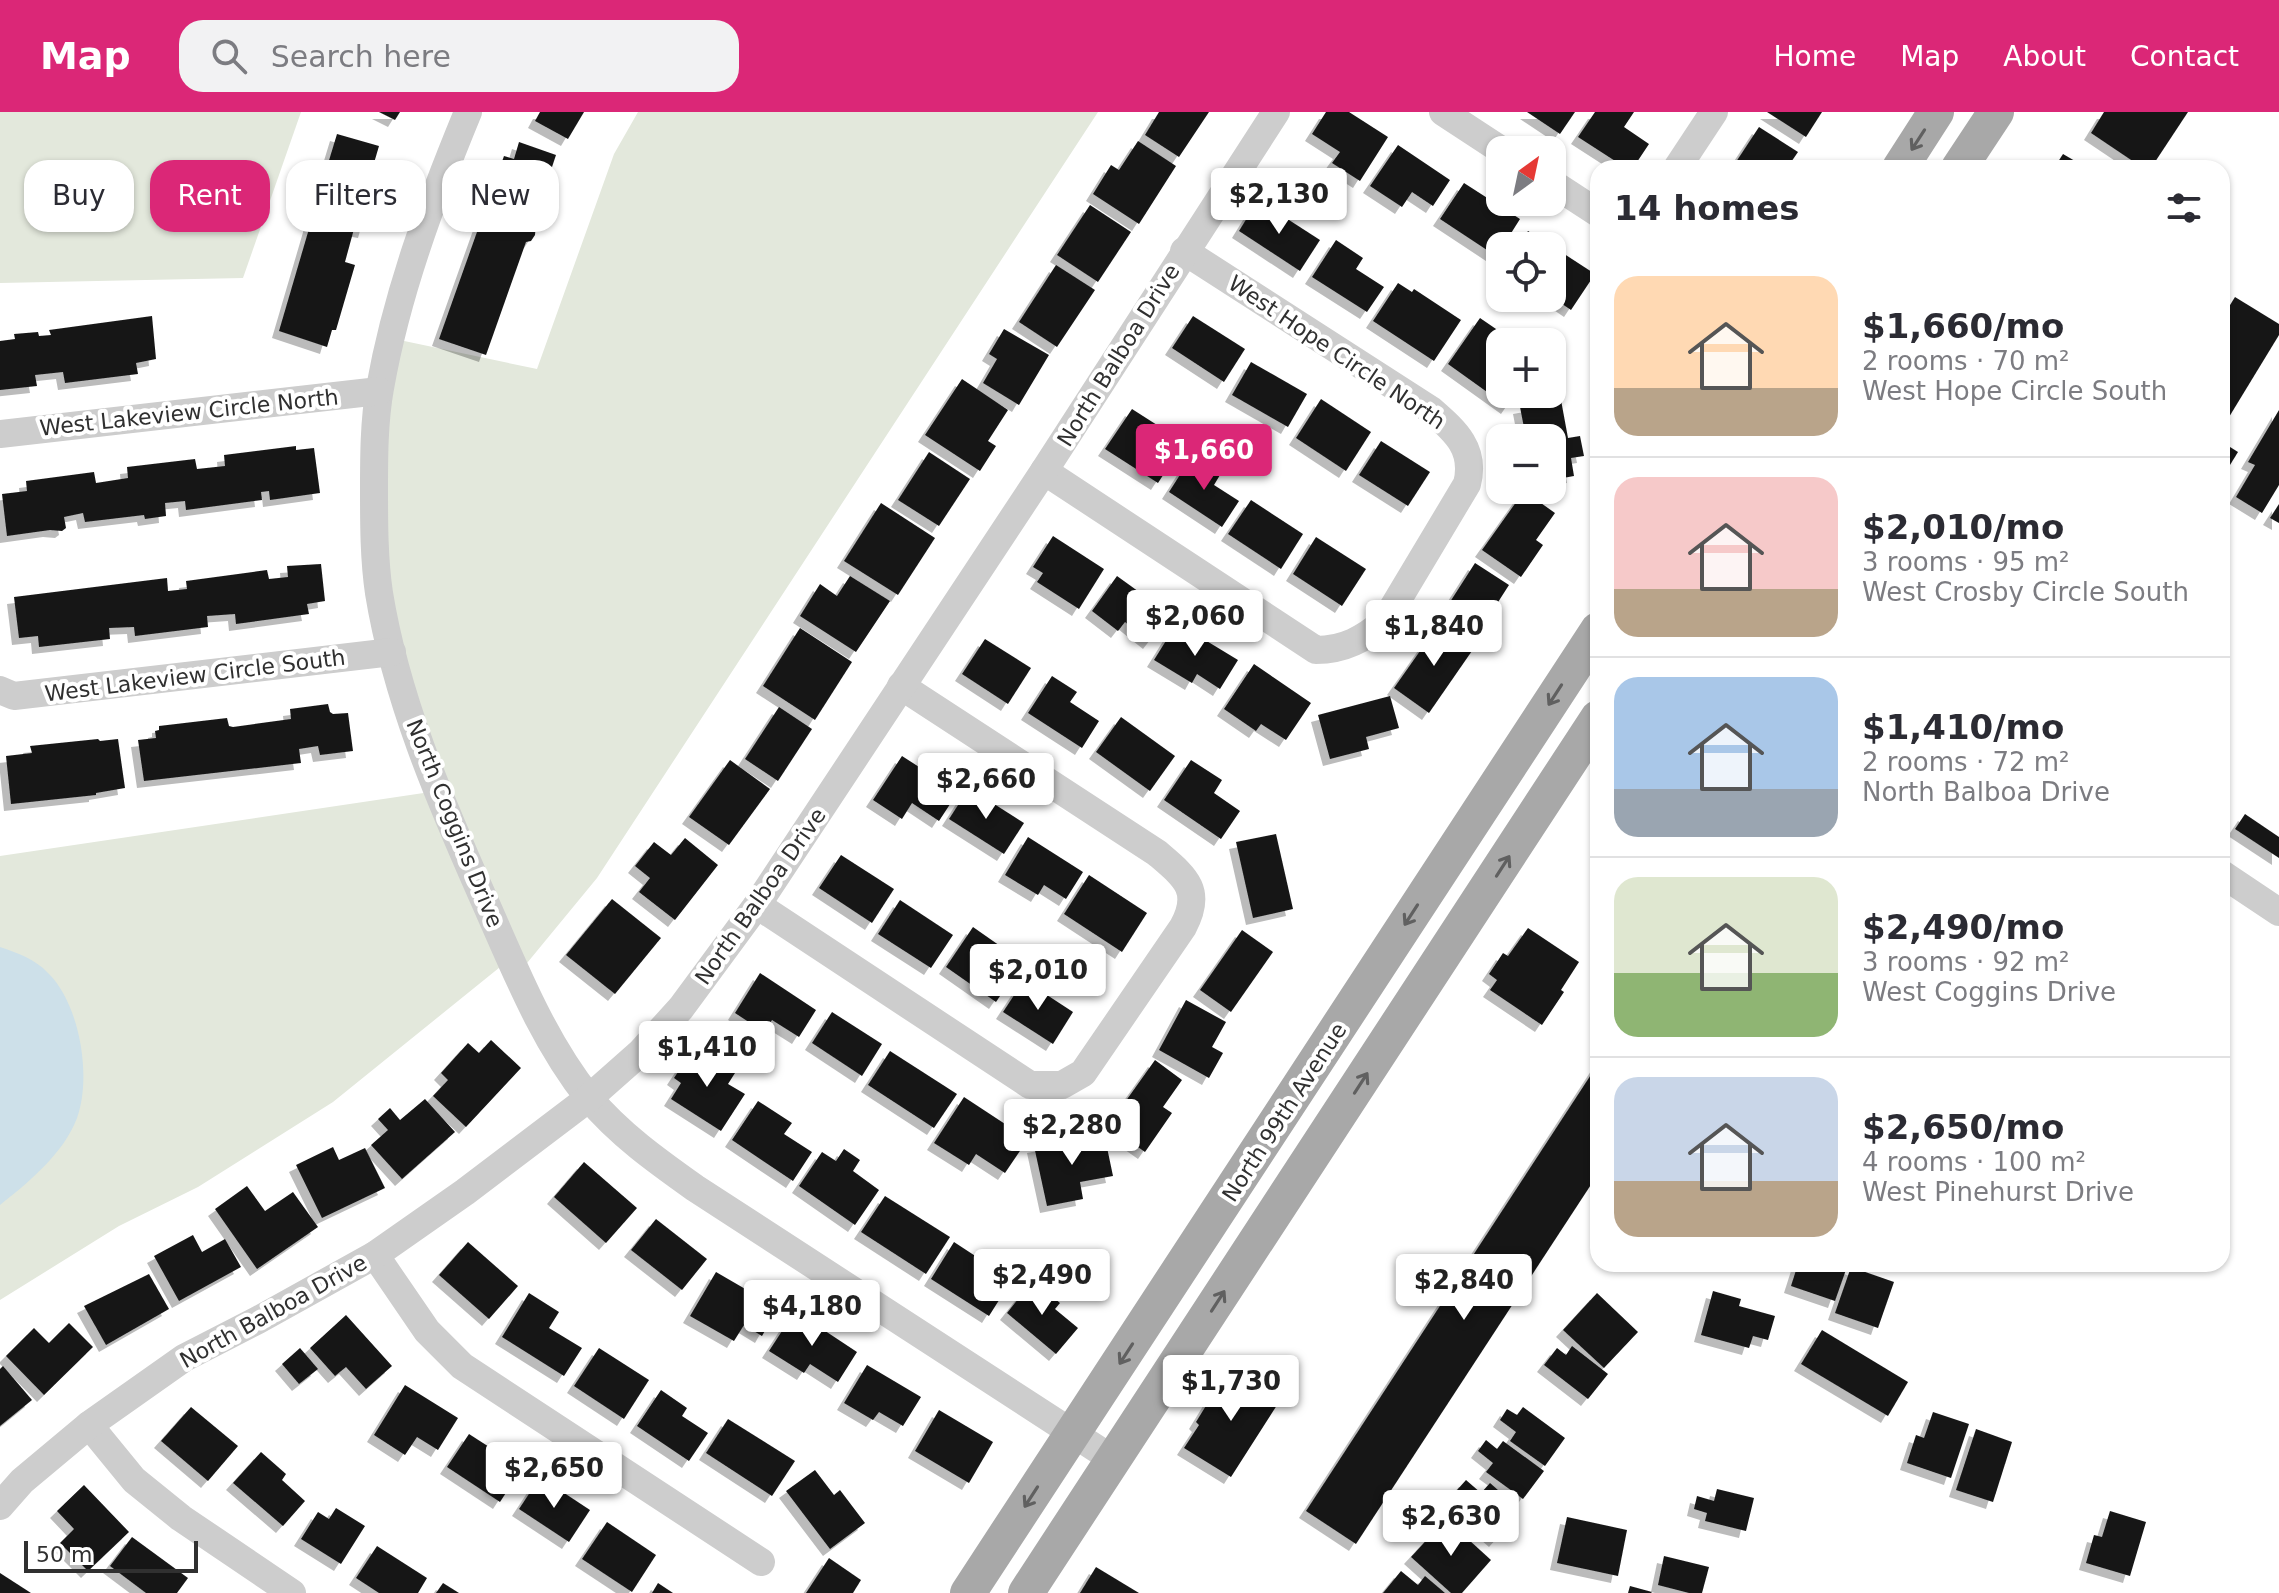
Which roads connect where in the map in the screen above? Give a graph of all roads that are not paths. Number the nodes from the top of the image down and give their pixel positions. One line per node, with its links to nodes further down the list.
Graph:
1 (468, 112): 14 (street, North Coggins Drive)
2 (1276, 112): 13 (street, North Balboa Drive)
3 (1443, 112): 7 (street)
4 (1936, 112): 9 (main road, one-way to 9)
5 (1996, 112): 10 (main road)
6 (1708, 121): 8 (street)
7 (1486, 140)
8 (1682, 160)
9 (1905, 160)
10 (1964, 160)
11 (1566, 192): 12 (street)
12 (1590, 208)
13 (1184, 251): 16 (street, North Balboa Drive); 16 (street, West Hope Circle North)
14 (379, 391): 15 (street, West Lakeview Circle North); 18 (street, North Coggins Drive)
15 (0, 434)
16 (1044, 471): 19 (street, North Balboa Drive)
17 (1590, 642): 28 (main road, North 99th Avenue, one-way to 28)
18 (392, 652): 20 (street, West Lakeview Circle South); 25 (street, North Coggins Drive)
19 (901, 686): 23 (street, North Balboa Drive); 23 (street)
20 (0, 690)
21 (1590, 730): 29 (main road, one-way to 21)
22 (2230, 879): 24 (street)
23 (757, 905): 25 (street, North Balboa Drive)
24 (2279, 912)
25 (589, 1098): 26 (street, North Balboa Drive); 28 (street, North Coggins Drive)
26 (375, 1255): 27 (street, North Balboa Drive); 31 (street)
27 (89, 1425): 30 (street, North Balboa Drive); 32 (street)
28 (1074, 1432): 29 (street, North Coggins Drive); 33 (main road, North 99th Avenue, one-way to 33)
29 (1114, 1460): 34 (main road)
30 (0, 1506)
31 (761, 1562)
32 (292, 1593)
33 (968, 1593)
34 (1026, 1593)

